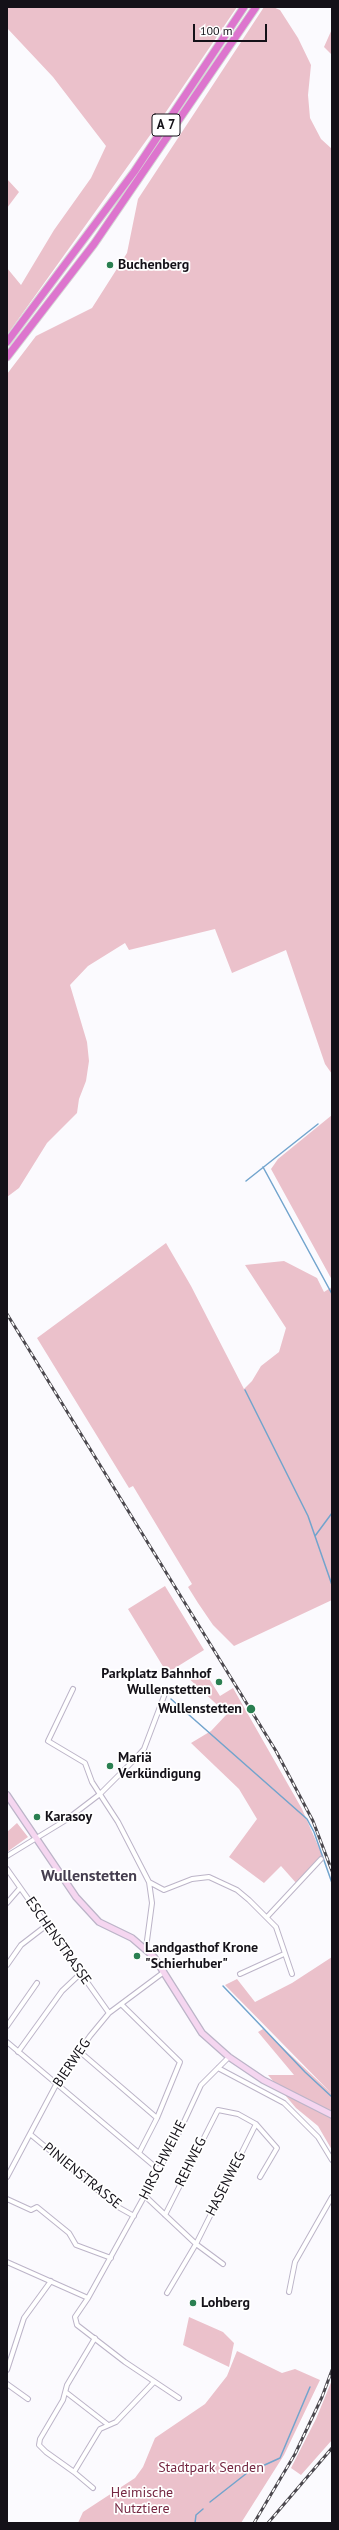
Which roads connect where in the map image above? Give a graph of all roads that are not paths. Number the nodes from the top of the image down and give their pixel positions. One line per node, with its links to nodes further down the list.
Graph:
1 (244, 7): 3 (highway, A 7)
2 (256, 7): 4 (highway, A 7)
3 (7, 342)
4 (7, 357)
5 (73, 1689): 8 (street)
6 (166, 1691): 8 (street)
7 (7, 1794): 9 (main road)
8 (100, 1794): 9 (street); 13 (street)
9 (37, 1839): 10 (street); 18 (main road)
10 (7, 1856)
11 (321, 1859): 16 (street)
12 (7, 1869): 14 (street, ESCHENSTRASSE)
13 (149, 1882): 16 (street); 18 (street)
14 (20, 1888): 15 (street); 17 (street, ESCHENSTRASSE)
15 (7, 1903)
16 (267, 1917): 19 (street)
17 (47, 1925): 20 (street); 22 (street, ESCHENSTRASSE)
18 (146, 1948): 21 (main road)
19 (284, 1954): 23 (street); 24 (street)
20 (7, 1965)
21 (164, 1972): 26 (street, BIERWEG); 32 (main road)
22 (80, 1974): 27 (street, ESCHENSTRASSE); 31 (street)
23 (240, 1974)
24 (292, 1974)
25 (37, 1983): 28 (street)
26 (121, 2004): 27 (street, BIERWEG); 36 (street)
27 (108, 2014): 30 (street, BIERWEG)
28 (7, 2026)
29 (7, 2042): 31 (street)
30 (79, 2051): 34 (street, BIERWEG); 36 (street)
31 (18, 2052): 34 (street)
32 (229, 2057): 33 (street, HIRSCHWEIHE); 35 (main road)
33 (218, 2068): 40 (street); 41 (street, HIRSCHWEIHE)
34 (57, 2083): 38 (street, BIERWEG); 39 (street)
35 (332, 2115)
36 (157, 2118): 39 (street)
37 (256, 2124): 43 (street); 47 (street, REHWEG); 49 (street, HASENWEG)
38 (30, 2134): 42 (street, BIERWEG); 48 (street, PINIENSTRASSE)
39 (139, 2153): 41 (street)
40 (332, 2160)
41 (159, 2170): 44 (street, HIRSCHWEIHE)
42 (7, 2176)
43 (260, 2177)
44 (145, 2196): 47 (street); 48 (street, HIRSCHWEIHE)
45 (332, 2197): 54 (street)
46 (7, 2199): 50 (street)
47 (165, 2215): 49 (street)
48 (134, 2216): 50 (street, HIRSCHWEIHE)
49 (196, 2244): 52 (street); 55 (street, HASENWEG)
50 (111, 2258): 56 (street, HIRSCHWEIHE)
51 (7, 2262): 53 (street)
52 (222, 2264)
53 (51, 2281): 56 (street); 58 (street)
54 (289, 2292)
55 (167, 2293)
56 (88, 2298): 57 (street, HIRSCHWEIHE)
57 (95, 2338): 59 (street); 61 (street)
58 (7, 2370)
59 (154, 2382): 62 (street); 64 (street)
60 (7, 2384): 63 (street)
61 (67, 2393): 64 (street); 65 (street)
62 (179, 2398)
63 (28, 2399)
64 (107, 2424): 65 (street)
65 (74, 2472): 66 (street)
66 (93, 2488)

